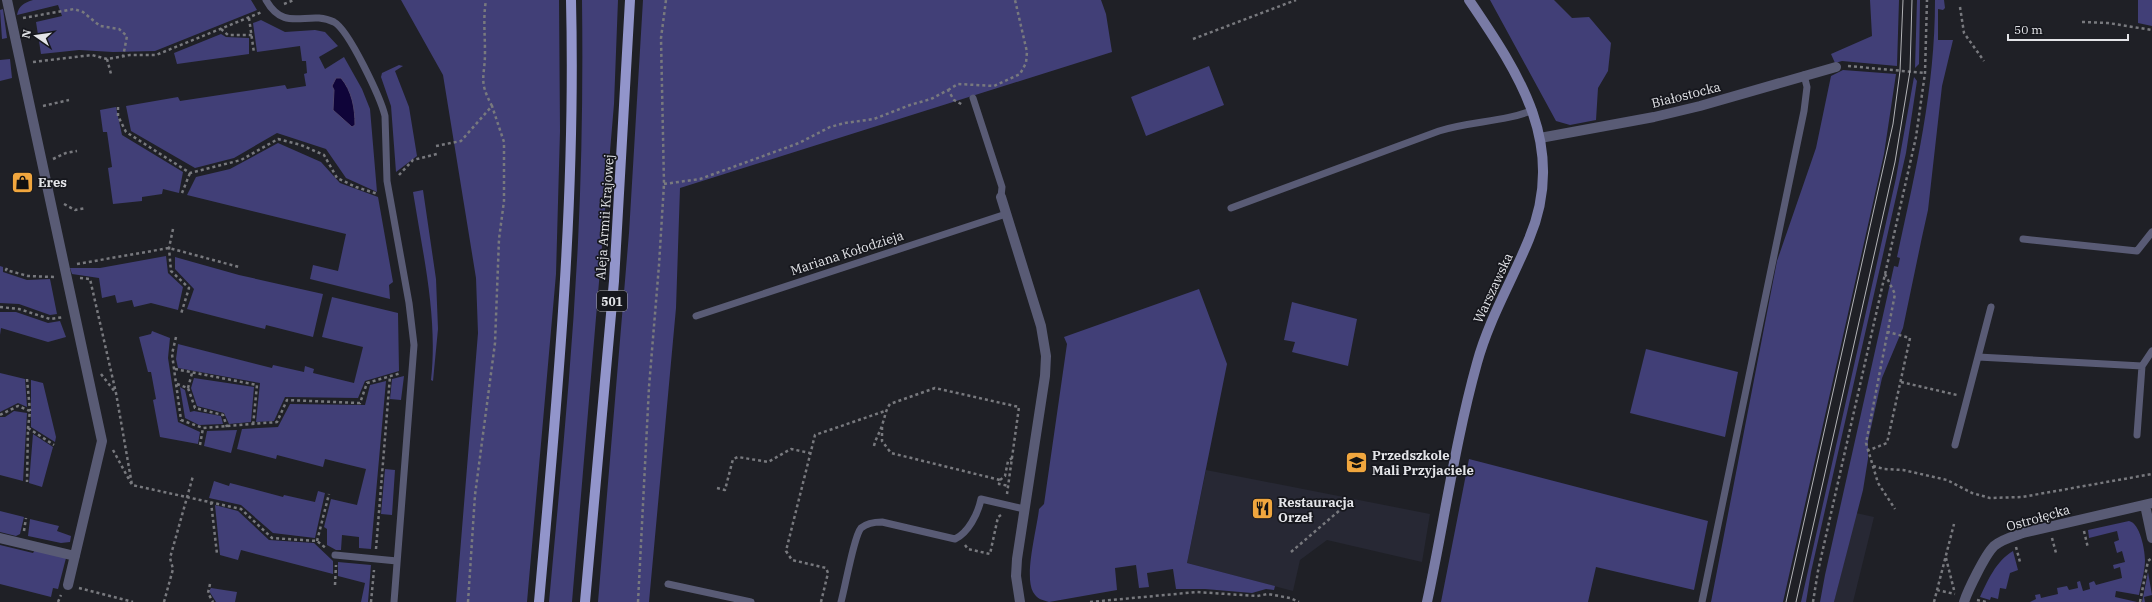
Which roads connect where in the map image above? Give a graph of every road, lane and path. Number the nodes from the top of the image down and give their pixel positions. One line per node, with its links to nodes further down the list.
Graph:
1 (7, 0): 24 (street)
2 (266, 0): 12 (lane)
3 (486, 0): 31 (path)
4 (571, 0): 142 (main road)
5 (630, 0): 143 (main road, Aleja Armii Krajowej / 501)
6 (666, 0): 42 (path)
7 (1015, 0): 29 (path)
8 (1296, 0): 19 (path)
9 (1469, 0): 34 (street, Warszawska)
10 (1927, 0): 26 (path)
11 (1960, 7): 23 (path)
12 (271, 8): 14 (path); 43 (lane)
13 (35, 16): 21 (path)
14 (249, 18): 16 (path); 18 (path)
15 (2082, 22): 17 (path)
16 (220, 30): 18 (path); 21 (path)
17 (2152, 30)
18 (252, 35): 20 (path)
19 (1193, 39)
20 (254, 53)
21 (123, 57): 22 (path)
22 (107, 59): 24 (path); 27 (path)
23 (1984, 61)
24 (21, 63): 39 (street)
25 (1836, 67): 26 (path); 28 (street, Białostocka)
26 (1925, 73): 57 (path)
27 (111, 74)
28 (1804, 75): 35 (street, Białostocka); 152 (lane)
29 (948, 90): 32 (path); 42 (path)
30 (973, 98): 32 (lane)
31 (492, 106): 36 (path); 141 (path)
32 (976, 106): 46 (lane)
33 (118, 107): 40 (path)
34 (1533, 110): 35 (street, Warszawska); 48 (lane)
35 (1540, 138): 151 (street, Warszawska)
36 (436, 146)
37 (77, 151): 39 (path)
38 (437, 154): 41 (path)
39 (42, 164): 45 (street)
40 (190, 173): 43 (path); 44 (path)
41 (399, 179)
42 (664, 184): 144 (path)
43 (390, 193): 70 (lane)
44 (182, 194)
45 (50, 197): 47 (path); 54 (street)
46 (1001, 197): 49 (street)
47 (86, 208)
48 (1231, 208)
49 (1006, 214): 63 (lane, Mariana Kołodzieja); 110 (street)
50 (173, 229): 53 (path)
51 (2152, 232): 52 (lane)
52 (2023, 239)
53 (169, 248): 54 (path); 55 (path); 61 (path)
54 (65, 267): 58 (street)
55 (239, 267)
56 (7, 268): 58 (path)
57 (1885, 274): 64 (path); 153 (path)
58 (66, 277): 62 (street); 78 (path)
59 (0, 307): 62 (path)
60 (1991, 307): 67 (lane)
61 (181, 314)
62 (75, 315): 90 (street)
63 (696, 316)
64 (1888, 332): 75 (path); 95 (path)
65 (176, 337): 69 (path)
66 (2152, 351): 68 (lane)
67 (1978, 357): 68 (lane); 93 (lane)
68 (2142, 366): 89 (lane)
69 (175, 369): 71 (path); 76 (path)
70 (413, 370): 72 (path); 128 (lane)
71 (192, 373): 77 (path); 83 (path)
72 (390, 376): 83 (path); 127 (path)
73 (27, 379): 81 (path)
74 (107, 382): 78 (path)
75 (1900, 382): 79 (path); 95 (path)
76 (176, 384): 77 (path); 87 (path)
77 (188, 388): 84 (path)
78 (116, 393): 103 (path)
79 (1955, 394)
80 (886, 410): 85 (path); 88 (path); 96 (path)
81 (30, 411): 82 (path); 86 (path)
82 (0, 415)
83 (253, 426): 84 (path)
84 (227, 427): 87 (path)
85 (882, 427): 94 (path); 101 (path)
86 (28, 428): 91 (path); 102 (path)
87 (203, 428): 92 (path)
88 (1016, 430)
89 (2137, 435)
90 (102, 441): 103 (path); 124 (street)
91 (54, 445)
92 (200, 445)
93 (1955, 445)
94 (874, 446)
95 (1867, 451): 98 (path)
96 (810, 453): 105 (path); 146 (path)
97 (1013, 457): 101 (path)
98 (1873, 466): 99 (path); 111 (path)
99 (2152, 474)
100 (193, 476): 107 (path)
101 (1000, 480): 104 (path)
102 (27, 482)
103 (132, 485): 107 (path)
104 (1009, 486)
105 (717, 488)
106 (329, 494): 108 (path)
107 (187, 496): 108 (path); 137 (path)
108 (212, 502): 122 (path)
109 (2148, 504): 117 (street); 155 (street, Ostrołęcka)
110 (1024, 509): 147 (lane); 148 (street)
111 (1895, 509)
112 (1340, 510): 120 (path)
113 (1954, 524): 125 (path)
114 (2083, 528): 119 (path)
115 (2052, 537): 121 (path)
116 (0, 538): 124 (street)
117 (2152, 538)
118 (2016, 547): 129 (path)
119 (2088, 548)
120 (1291, 552)
121 (2056, 553)
122 (217, 554)
123 (336, 555): 127 (lane); 133 (path)
124 (75, 556): 132 (street)
125 (1946, 557): 134 (path); 154 (path)
126 (2152, 558): 157 (path)
127 (375, 559): 128 (lane); 139 (path)
128 (397, 561): 140 (lane)
129 (2020, 562)
130 (210, 584): 138 (path)
131 (668, 584): 145 (lane)
132 (68, 585): 136 (path)
133 (335, 585)
134 (1955, 594)
135 (1976, 600): 156 (path)
136 (134, 602)
137 (164, 602)
138 (213, 602)
139 (371, 602)
140 (394, 602)
141 (468, 602)
142 (539, 602)
143 (585, 602)
144 (638, 602)
145 (751, 602)
146 (821, 602)
147 (841, 602)
148 (1020, 602)
149 (1090, 602): 150 (path)
150 (1299, 602)
151 (1427, 602)
152 (1702, 602)
153 (1813, 602)
154 (1934, 602)
155 (1964, 602)
156 (1986, 602)
157 (2140, 602)

